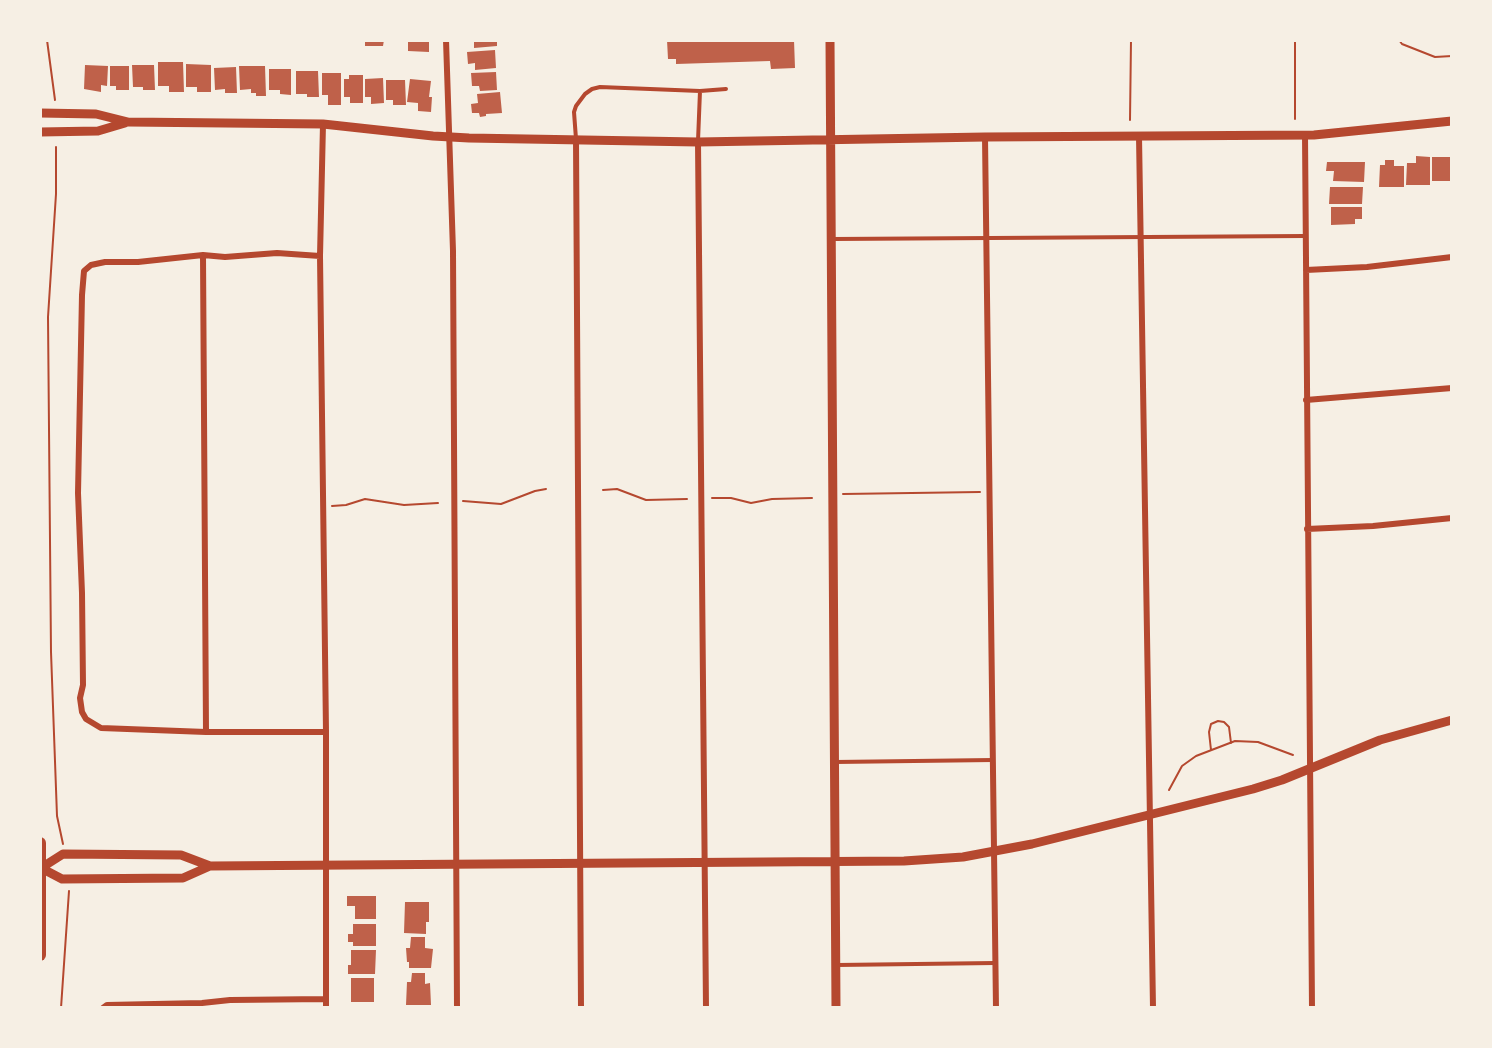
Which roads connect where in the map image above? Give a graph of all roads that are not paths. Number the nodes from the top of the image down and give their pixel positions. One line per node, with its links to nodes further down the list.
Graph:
1 (446, 40): 12 (street)
2 (830, 40): 15 (street)
3 (726, 89): 4 (lane)
4 (700, 91): 14 (lane); 16 (lane)
5 (40, 113): 7 (street)
6 (1452, 121): 10 (street)
7 (128, 122): 8 (street); 9 (street)
8 (323, 124): 12 (street); 22 (street)
9 (40, 132)
10 (1305, 135): 11 (street); 17 (street)
11 (1139, 136): 13 (street); 18 (street)
12 (450, 137): 14 (street); 42 (street)
13 (985, 137): 15 (street); 20 (street)
14 (576, 139): 16 (street); 40 (street)
15 (830, 140): 16 (street); 19 (street)
16 (698, 141): 38 (street)
17 (1306, 236): 18 (lane); 24 (street)
18 (1141, 238): 20 (lane); 35 (street)
19 (831, 239): 20 (lane); 33 (street)
20 (986, 239): 32 (street)
21 (203, 255): 22 (street); 30 (street); 30 (street)
22 (320, 256): 31 (street)
23 (1452, 257): 24 (street)
24 (1306, 270): 26 (street)
25 (1452, 388): 26 (street)
26 (1306, 400): 28 (street)
27 (1452, 518): 28 (street)
28 (1307, 529): 34 (street)
29 (1452, 720): 34 (street)
30 (206, 732): 31 (street)
31 (326, 732): 41 (street)
32 (994, 760): 33 (lane); 37 (street)
33 (834, 762): 39 (street)
34 (1309, 769): 35 (street); 58 (street)
35 (1149, 815): 37 (street); 57 (street)
36 (40, 843): 44 (main road)
37 (994, 852): 39 (street); 46 (street)
38 (705, 861): 39 (street); 40 (street); 54 (street)
39 (835, 861): 47 (street)
40 (580, 864): 42 (street); 53 (street)
41 (325, 865): 42 (street); 43 (street); 48 (street)
42 (456, 865): 52 (street)
43 (210, 866): 44 (street); 44 (street)
44 (41, 868): 45 (main road)
45 (40, 955)
46 (996, 963): 47 (lane); 56 (street)
47 (835, 965): 55 (street)
48 (326, 999): 49 (street); 51 (street)
49 (202, 1005): 50 (street)
50 (103, 1008)
51 (326, 1008)
52 (456, 1008)
53 (581, 1008)
54 (706, 1008)
55 (836, 1008)
56 (996, 1008)
57 (1153, 1008)
58 (1312, 1008)

